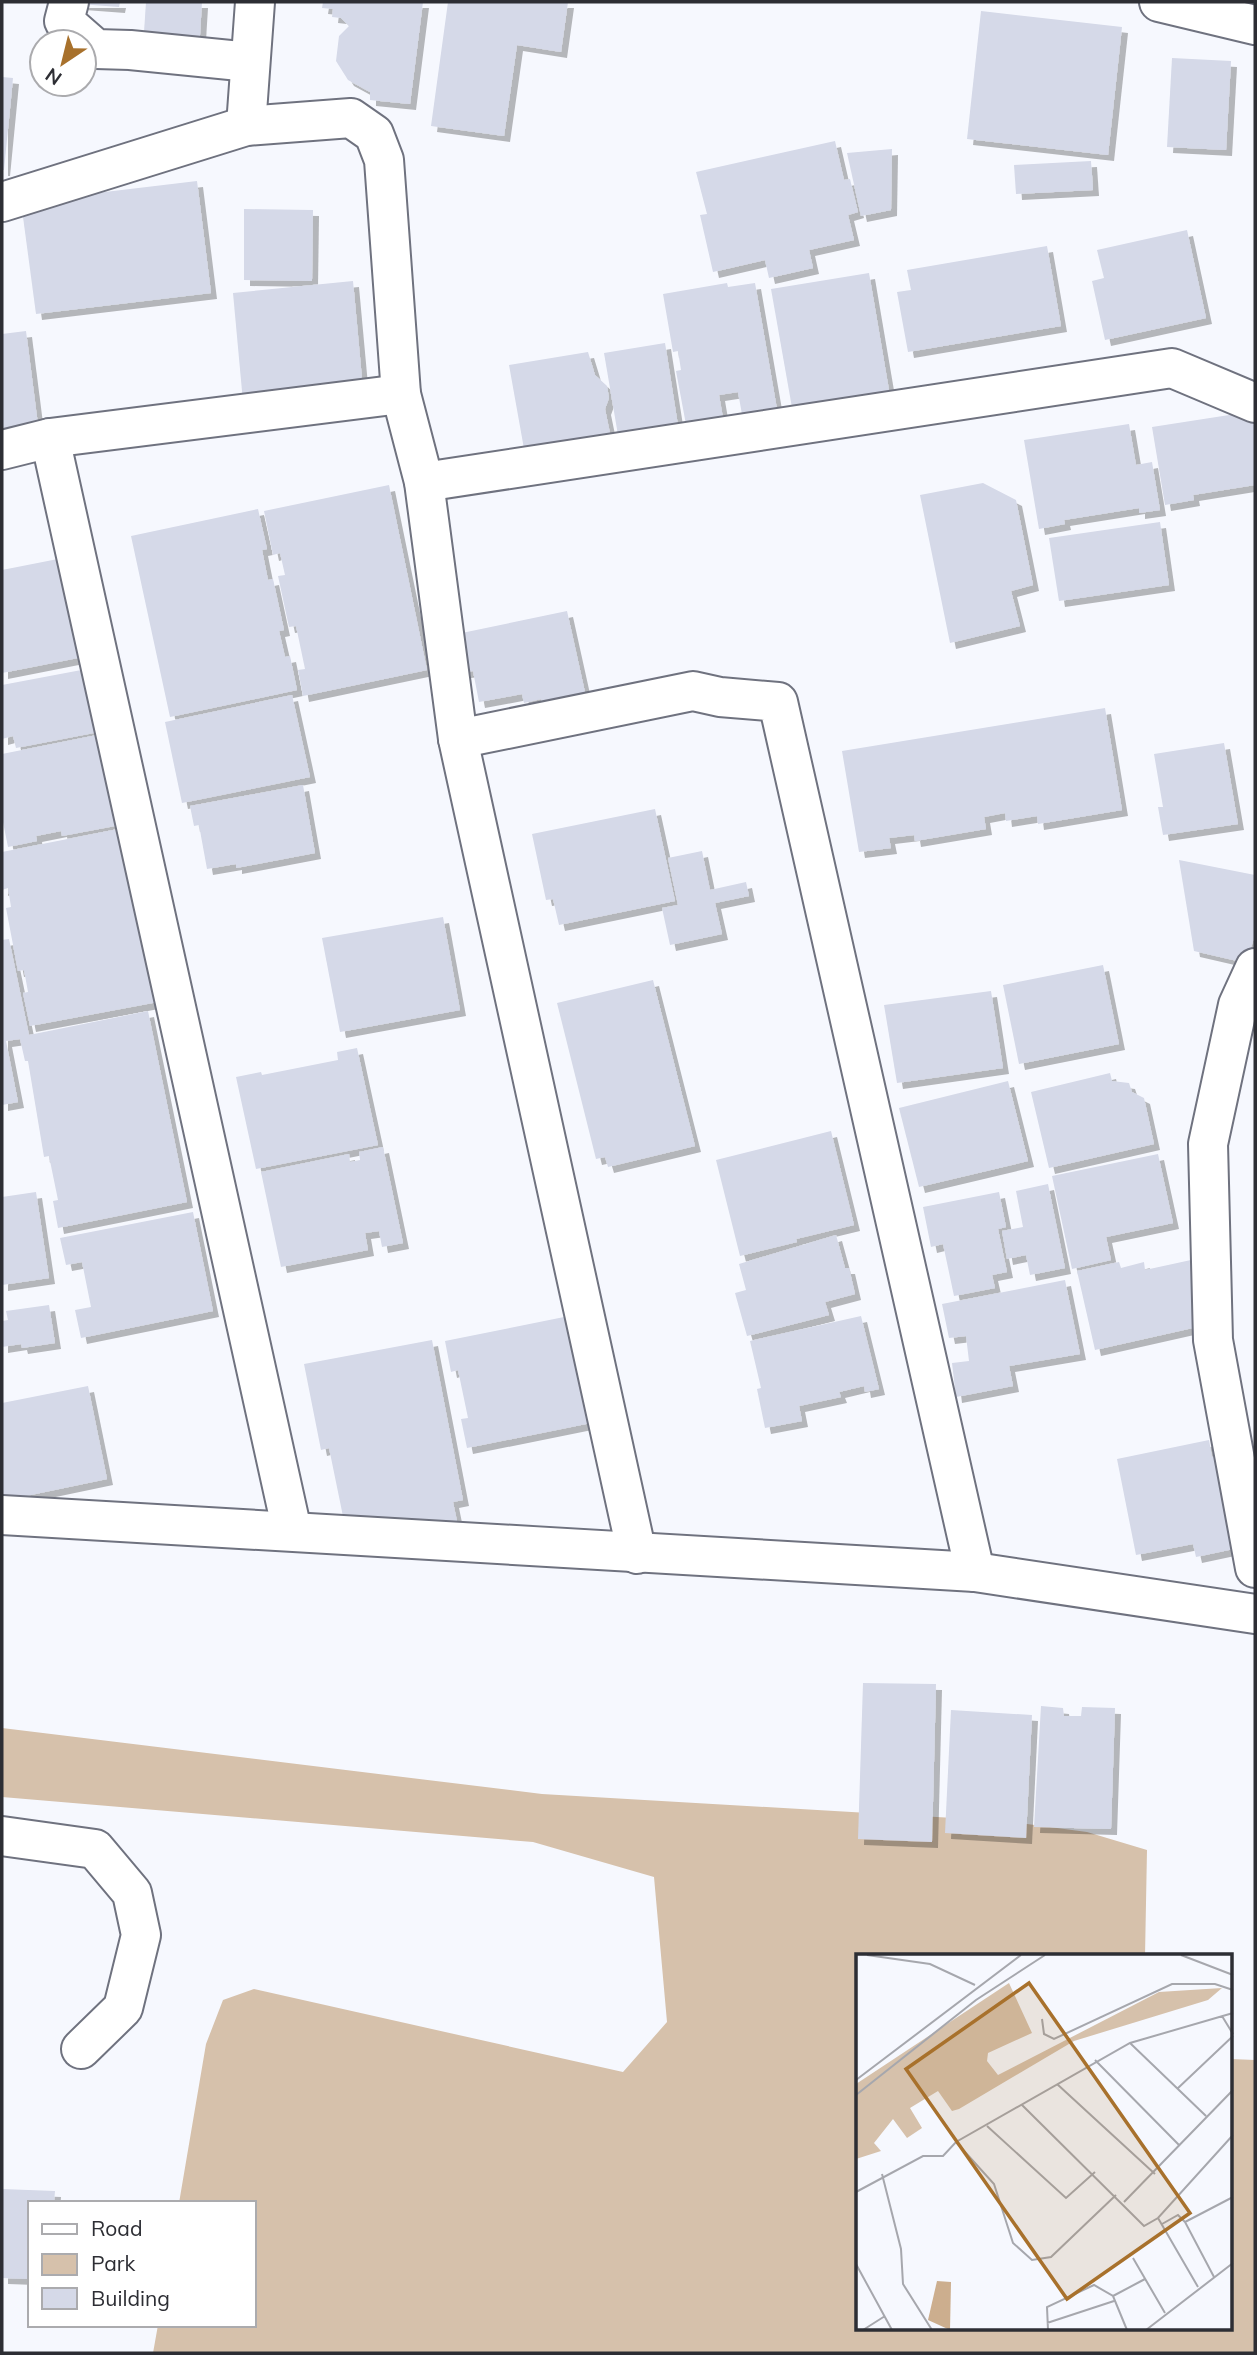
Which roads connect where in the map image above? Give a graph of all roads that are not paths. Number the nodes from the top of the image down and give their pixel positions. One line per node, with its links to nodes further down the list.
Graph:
1 (69, 2): 5 (street)
2 (255, 2): 5 (street)
3 (1159, 2): 4 (street)
4 (1255, 25)
5 (250, 62): 6 (street)
6 (246, 126): 7 (street); 8 (street)
7 (2, 202)
8 (401, 394): 10 (street); 12 (street)
9 (1255, 403): 12 (street)
10 (50, 438): 11 (street); 16 (street)
11 (2, 450)
12 (424, 482): 13 (street)
13 (458, 739): 17 (street); 19 (street)
14 (1255, 968): 18 (street)
15 (2, 1515): 16 (street)
16 (292, 1531): 17 (street)
17 (637, 1554): 19 (street)
18 (1255, 1568)
19 (975, 1572): 20 (street)
20 (1255, 1614)
21 (2, 1836): 22 (street)
22 (81, 2049)

